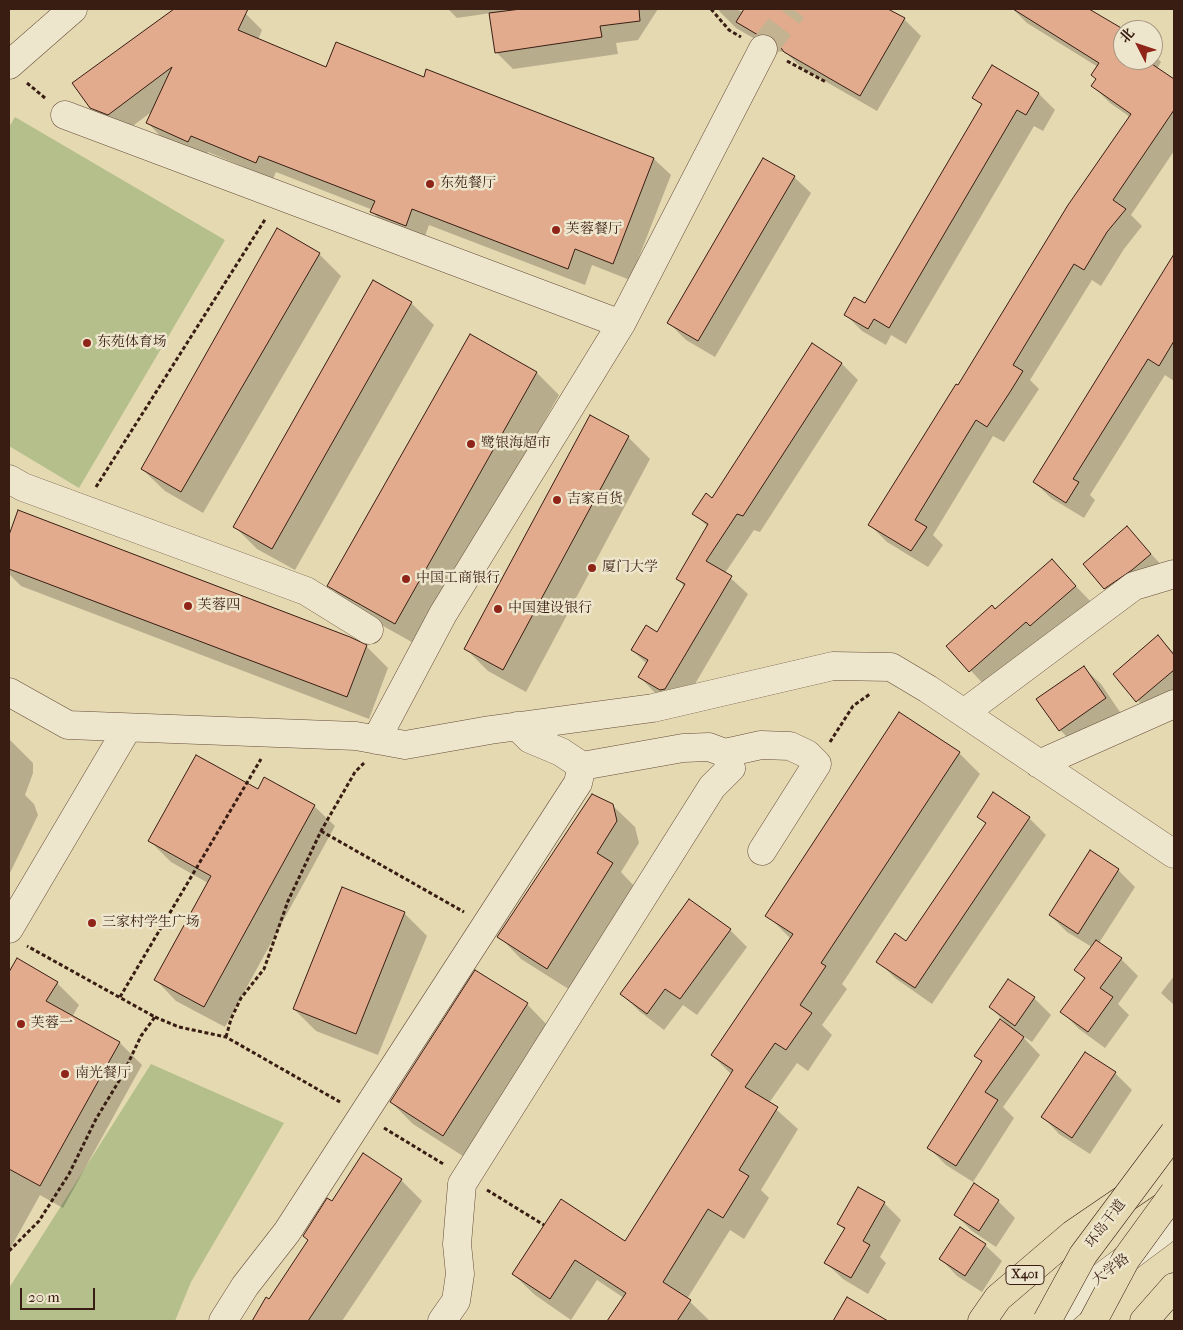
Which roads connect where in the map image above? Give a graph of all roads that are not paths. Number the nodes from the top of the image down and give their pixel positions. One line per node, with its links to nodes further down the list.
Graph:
1 (73, 9): 3 (street)
2 (763, 48): 5 (street)
3 (16, 73)
4 (65, 115): 5 (street)
5 (621, 324): 14 (street)
6 (10, 482): 8 (street)
7 (1174, 574): 11 (street)
8 (369, 630)
9 (9, 692): 13 (street)
10 (1174, 704): 16 (street)
11 (964, 713): 12 (street); 16 (street)
12 (517, 726): 14 (street); 17 (street)
13 (127, 729): 14 (street); 20 (street)
14 (376, 740)
15 (725, 753): 17 (street); 18 (street); 27 (street)
16 (1039, 764): 19 (street)
17 (582, 766): 26 (street)
18 (762, 850)
19 (1174, 854)
20 (17, 937)
21 (1174, 1133): 29 (highway, 环岛干道, bridge)
22 (1174, 1165): 28 (highway, X401)
23 (1174, 1194): 31 (highway, bridge)
24 (1174, 1222): 30 (street, 大学路)
25 (1174, 1287): 32 (highway)
26 (223, 1321)
27 (442, 1321)
28 (982, 1321)
29 (1047, 1321)
30 (1051, 1321)
31 (1093, 1321)
32 (1144, 1321)

